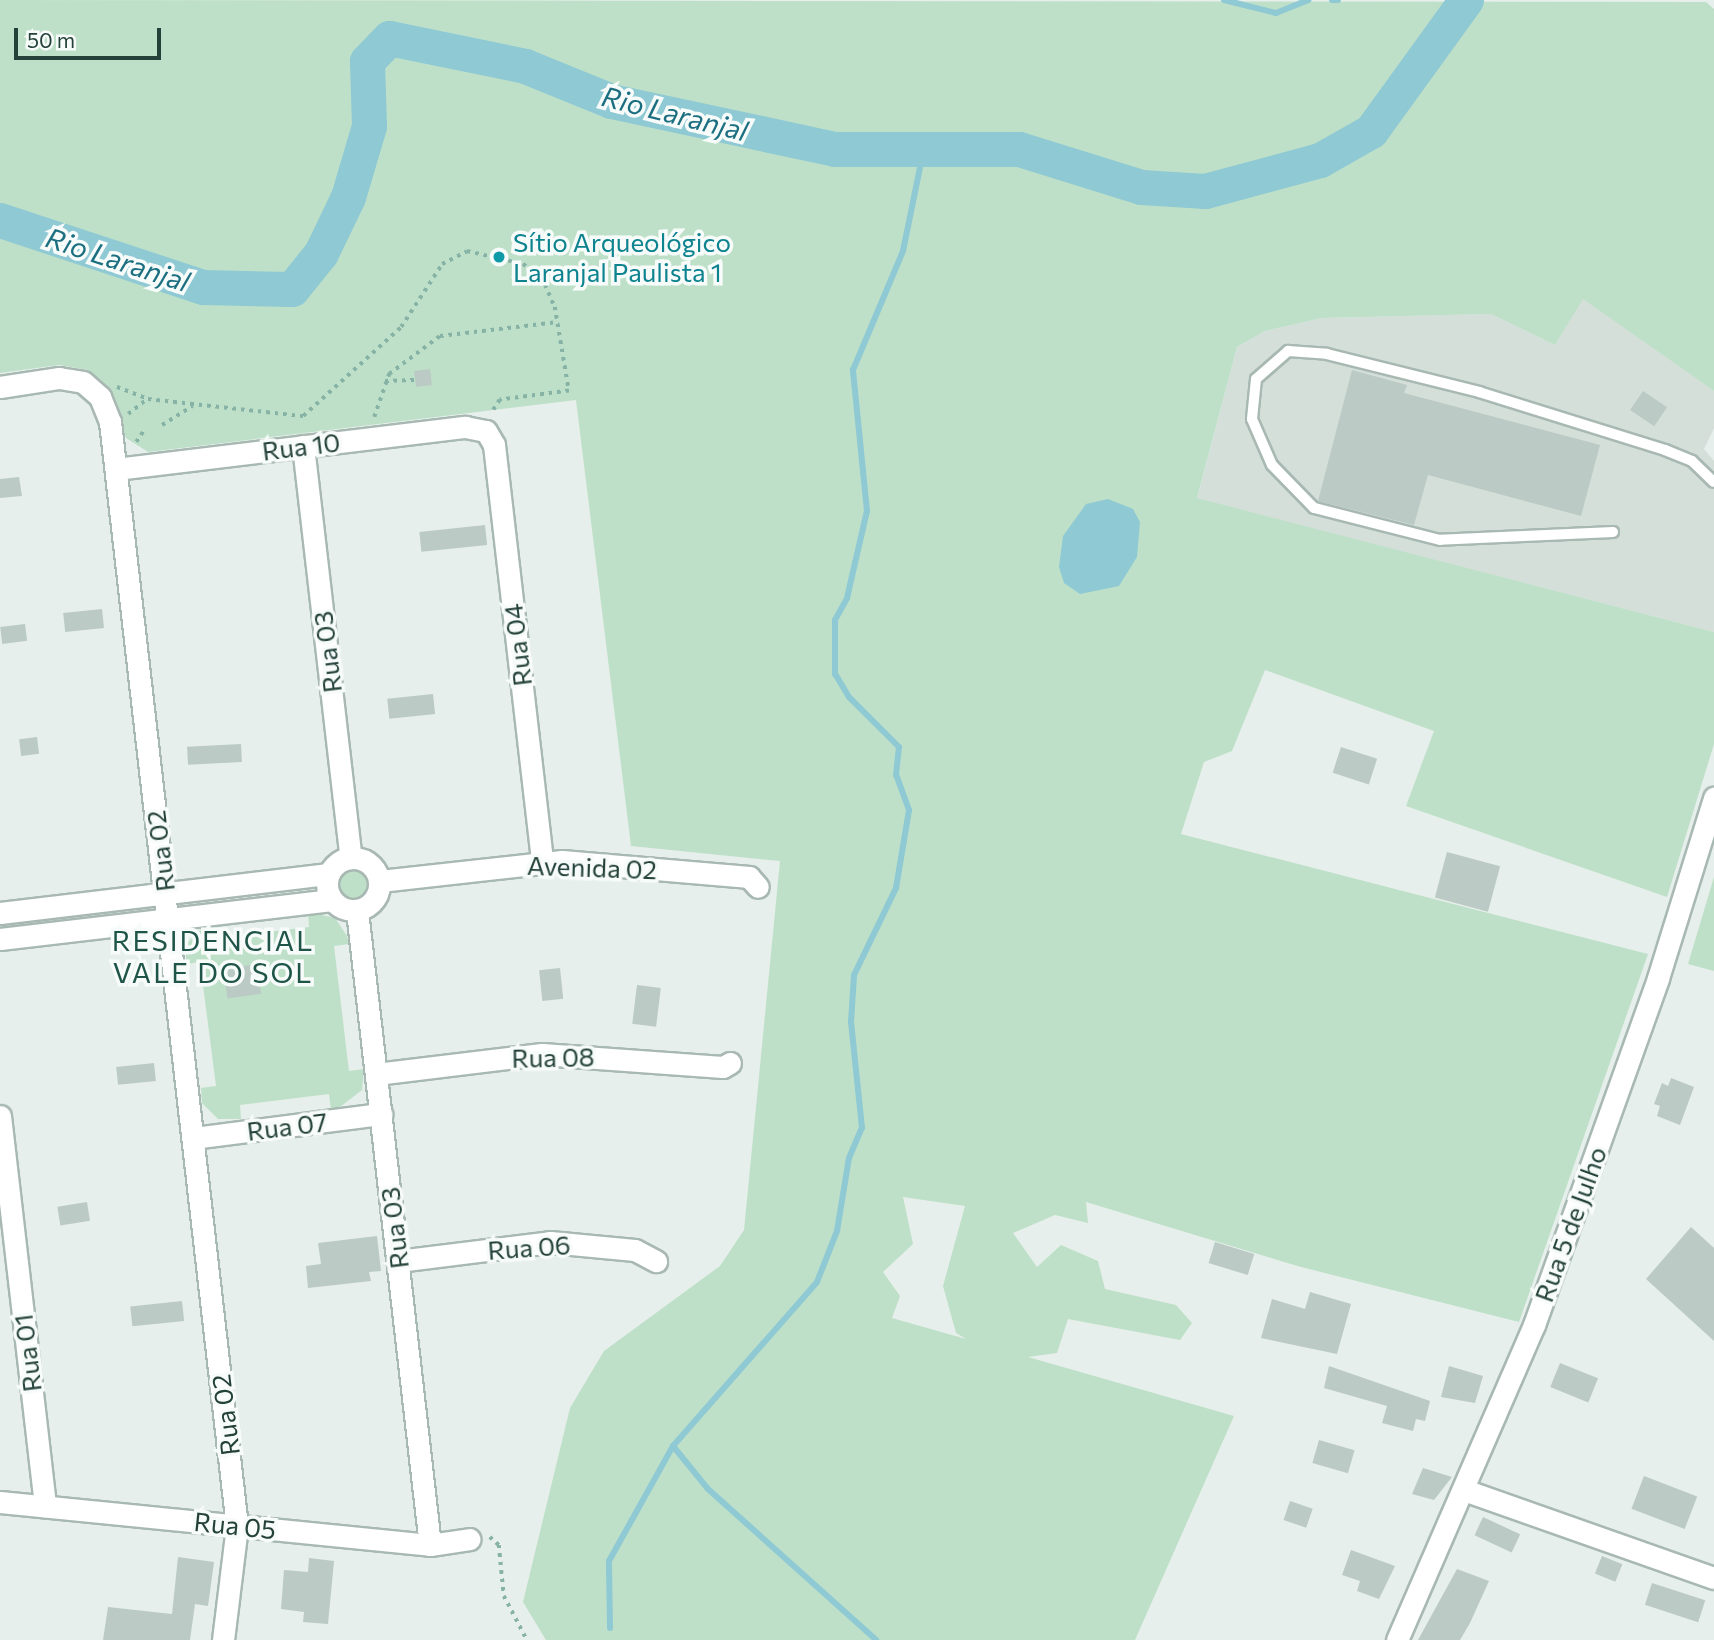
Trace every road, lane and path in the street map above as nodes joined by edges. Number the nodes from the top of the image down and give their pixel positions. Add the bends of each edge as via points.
1 (558, 322) junction
2 (414, 380) dead end
3 (385, 381) junction
4 (109, 383) dead end
5 (0, 387) edge
6 (148, 399) junction
7 (194, 405) junction
8 (125, 419) dead end
9 (374, 420) dead end
10 (162, 425) dead end
11 (144, 430) dead end
12 (486, 431) junction
13 (136, 442) dead end
14 (303, 446) junction
15 (116, 469) junction
16 (1714, 482) edge
17 (1613, 532) dead end
18 (1714, 798) edge
19 (351, 858) junction
20 (542, 862) junction
21 (329, 874) junction
22 (380, 881) junction
23 (758, 887) dead end
24 (165, 893) junction
25 (332, 900) junction
26 (357, 911) junction
27 (0, 913) edge
28 (167, 920) junction
29 (0, 939) edge
30 (730, 1063) dead end
31 (376, 1073) junction
32 (381, 1114) junction
33 (0, 1116) edge
34 (193, 1138) junction
35 (398, 1261) junction
36 (656, 1261) dead end
37 (1464, 1490) junction
38 (0, 1502) edge
39 (45, 1506) junction
40 (237, 1526) junction
41 (470, 1539) joint
42 (430, 1545) junction
43 (1714, 1578) edge
44 (224, 1631) edge
45 (527, 1640) edge
46 (1398, 1640) edge

1 - 3 path via 446,334
1 - 7 path via 549,289 533,269 481,252 457,253 442,264 401,327 314,410 279,416
1 - 12 path via 569,391 500,400
2 - 3 path
3 - 9 path
4 - 6 path
5 - 15 street, Rua 02 via 59,379 93,388 108,415
6 - 7 path
6 - 8 path
7 - 10 path
11 - 13 path
12 - 14 street, Rua 10 via 465,427
12 - 20 street, Rua 04 via 494,445
14 - 15 street, Rua 10
14 - 19 street, Rua 03
15 - 24 street, Rua 02
16 - 17 lane via 1692,461 1665,450 1479,392 1302,348 1270,362 1256,379 1251,404 1257,430 1287,487 1314,508 1440,540
18 - 37 street, Rua 5 de Julho via 1658,978 1534,1325
19 - 21 street
19 - 22 street via 369,864
20 - 22 street, Avenida 02
20 - 23 street, Avenida 02 via 749,877
21 - 24 street
21 - 25 street
22 - 26 street via 374,901
24 - 27 street
24 - 28 street, Rua 02
25 - 26 street
25 - 28 street
26 - 31 street, Rua 03
28 - 29 street
28 - 34 street, Rua 02
30 - 31 street, Rua 08 via 723,1068 542,1054
31 - 32 street, Rua 03
32 - 34 street, Rua 07
32 - 35 street, Rua 03
33 - 39 street, Rua 01
34 - 40 street, Rua 02
35 - 36 street, Rua 06 via 559,1242 635,1250
35 - 42 street, Rua 03
37 - 43 street
37 - 46 street, Rua 5 de Julho
38 - 39 street, Rua 05
39 - 40 street, Rua 05
40 - 42 street, Rua 05
40 - 44 street, Rua 02
41 - 42 street, Rua 05
41 - 45 path via 489,1536 499,1545 501,1585

